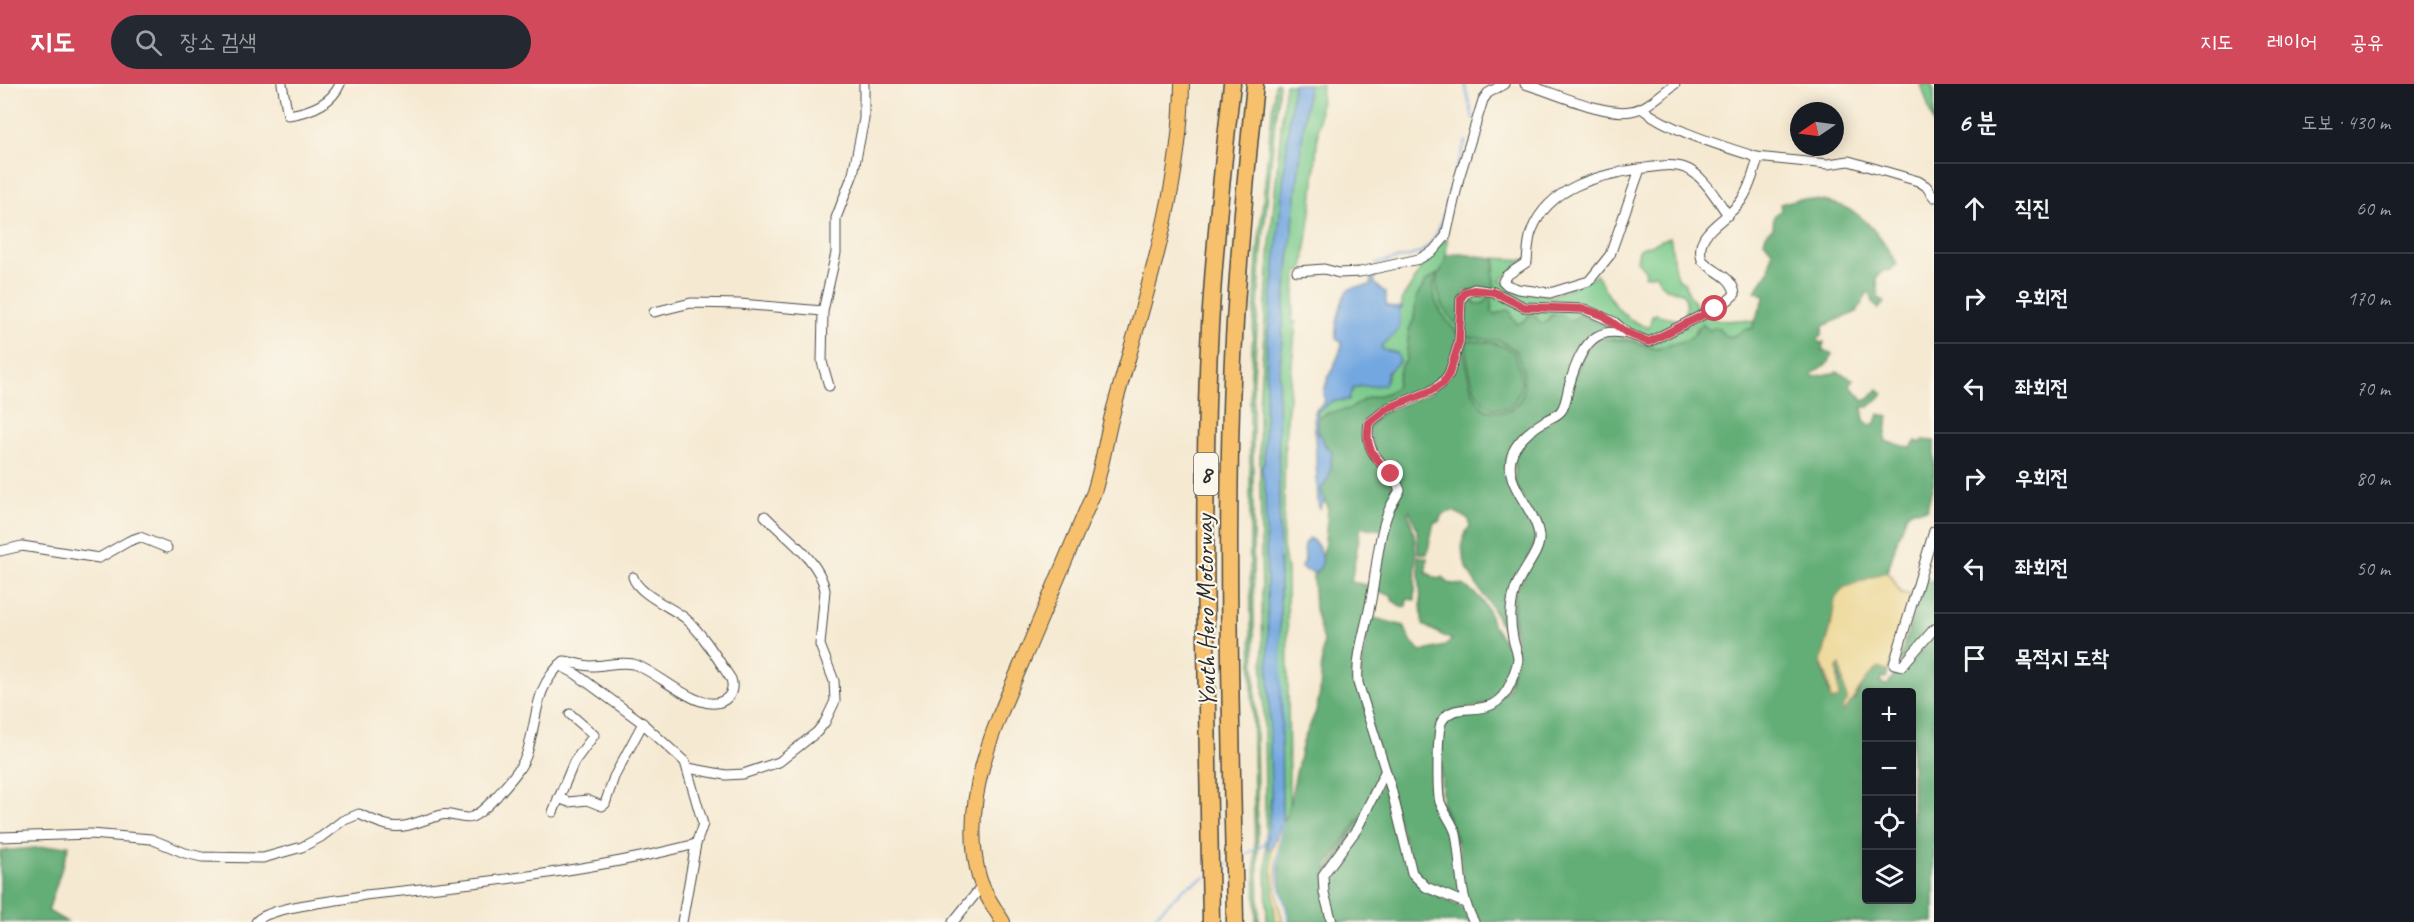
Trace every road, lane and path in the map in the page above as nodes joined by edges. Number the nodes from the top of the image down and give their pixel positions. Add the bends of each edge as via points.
1 (282, 84) edge
2 (340, 84) edge
3 (864, 84) edge
4 (1182, 84) edge
5 (1232, 84) edge
6 (1255, 84) edge
7 (1504, 84) edge
8 (1526, 84) edge
9 (1675, 84) edge
10 (1641, 108) junction
11 (1756, 157) junction
12 (1640, 169) junction
13 (1934, 197) edge
14 (1728, 215) junction
15 (1297, 271) dead end
16 (823, 310) junction
17 (654, 312) dead end
18 (1627, 333) junction
19 (829, 386) dead end
20 (765, 516) dead end
21 (1934, 531) edge
22 (167, 548) dead end
23 (0, 551) edge
24 (633, 577) dead end
25 (1934, 628) edge
26 (559, 665) junction
27 (570, 714) dead end
28 (643, 723) junction
29 (688, 768) junction
30 (1385, 772) junction
31 (558, 798) junction
32 (554, 812) dead end
33 (0, 837) edge
34 (696, 844) junction
35 (982, 886) junction
36 (1465, 903) junction
37 (256, 922) edge
38 (682, 922) edge
39 (953, 922) edge
40 (1003, 922) edge
41 (1211, 922) edge
42 (1235, 922) edge
43 (1332, 922) edge
44 (1474, 922) edge

1 - 2 street via 288,115 307,112 335,95
3 - 16 street via 864,119 853,174 836,218 836,253
4 - 35 main road via 1178,148 1163,225 1113,409 1103,465 980,772 973,835
5 - 41 highway, Youth Hero Motorway / 8 via 1214,271 1207,411
6 - 42 highway, Youth Hero Motorway / 8 via 1231,401
7 - 15 street via 1483,100 1446,236 1433,251 1419,259 1360,272
8 - 10 street via 1609,110
9 - 10 street
10 - 11 street via 1652,117
11 - 13 street via 1828,164 1849,161 1918,181
11 - 14 street via 1742,199
12 - 12 street via 1584,182 1557,197 1545,208 1531,232 1527,262 1503,281 1518,289 1550,293 1589,281 1610,255
12 - 14 street via 1685,168 1696,175
14 - 18 street via 1706,234 1700,248 1702,260 1733,285 1735,294 1731,299 1649,342
16 - 17 street via 691,303
16 - 19 street via 822,362
18 - 30 street via 1614,322 1584,309 1524,307 1494,292 1466,292 1461,298 1459,343 1452,369 1442,384 1388,408 1369,423 1369,447 1396,479 1400,490 1382,535 1357,670
18 - 36 street via 1609,331 1585,347 1561,411 1534,428 1513,453 1514,482 1539,538 1513,596 1511,619 1518,659 1508,690 1495,703 1481,710 1452,712 1442,720 1438,734 1439,796 1455,832
20 - 29 street via 810,561 824,582 820,645 834,681 835,701 817,732 779,762 735,776
21 - 25 street via 1894,664 1902,666
22 - 23 street via 140,537 99,558 22,546
24 - 26 street via 639,588 695,629 731,679 728,697 712,703 698,700 648,670 630,664 588,666 564,661
26 - 28 street
26 - 33 street via 544,682 521,765 492,801 471,817 448,814 401,828 359,814 302,846 262,858 202,857 151,839 91,834
27 - 31 street via 594,735 574,762
28 - 29 street
28 - 31 street via 614,777 605,804
29 - 34 street via 703,824
30 - 36 street via 1412,873 1426,887
30 - 43 street via 1357,829 1323,875
31 - 32 street
34 - 37 street via 553,873 312,904 266,914
34 - 38 street
35 - 39 street
35 - 40 main road
36 - 44 street

